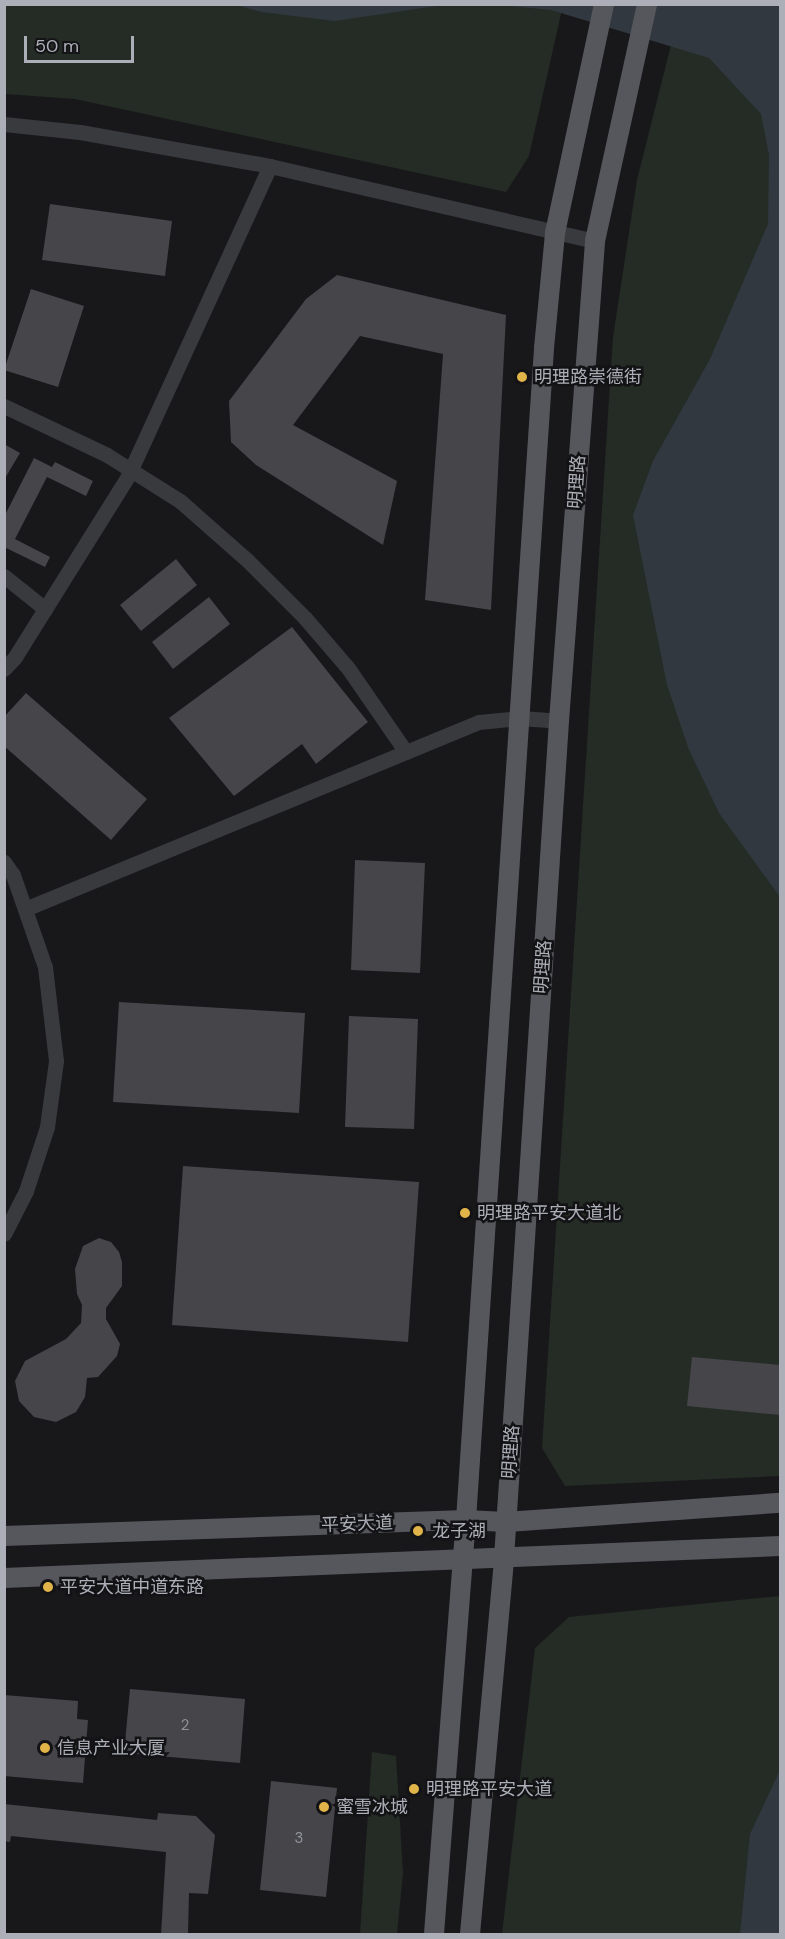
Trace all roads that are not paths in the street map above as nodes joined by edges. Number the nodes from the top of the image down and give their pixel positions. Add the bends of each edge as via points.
1 (604, 4) edge
2 (647, 4) edge
3 (4, 124) edge
4 (270, 166) junction
5 (555, 233) junction
6 (595, 241) junction
7 (4, 406) edge
8 (131, 470) junction
9 (4, 576) edge
10 (45, 609) junction
11 (4, 669) edge
12 (520, 718) junction
13 (559, 721) junction
14 (406, 752) junction
15 (4, 862) edge
16 (25, 909) junction
17 (4, 1234) edge
18 (780, 1503) edge
19 (466, 1520) junction
20 (506, 1521) junction
21 (4, 1536) edge
22 (780, 1546) edge
23 (504, 1558) junction
24 (461, 1560) junction
25 (4, 1578) edge
26 (434, 1935) edge
27 (470, 1935) edge

1 - 5 main road
2 - 6 main road, 明理路
3 - 4 street via 80,132
4 - 5 street
4 - 8 street
5 - 6 street
5 - 12 main road
6 - 13 main road, 明理路
7 - 8 street
8 - 10 street
8 - 14 street via 180,501 305,618 348,668
9 - 10 street
10 - 11 street
12 - 13 street
12 - 14 street via 478,722
12 - 19 main road
13 - 20 main road, 明理路
14 - 16 street
15 - 16 street
16 - 17 street via 45,968 56,1061 47,1127 26,1191
18 - 20 main road, 平安大道
19 - 20 main road, 平安大道
19 - 21 main road, 平安大道
19 - 24 main road
20 - 23 main road, 明理路
22 - 23 main road
23 - 24 main road
23 - 27 main road, 明理路
24 - 25 main road
24 - 26 main road

